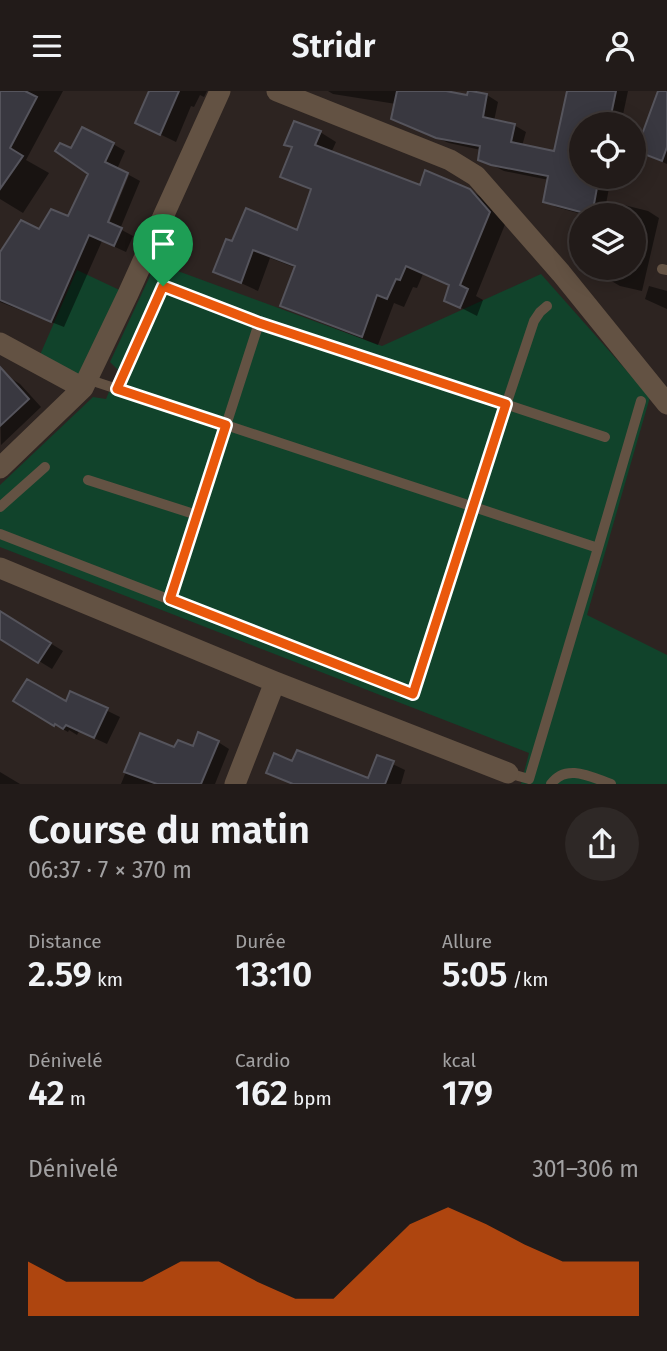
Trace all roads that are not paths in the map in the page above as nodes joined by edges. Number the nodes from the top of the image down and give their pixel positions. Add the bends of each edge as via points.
1 (220, 91) edge
2 (277, 91) edge
3 (547, 306) dead end
4 (259, 323) junction
5 (0, 343) edge
6 (85, 384) junction
7 (117, 389) junction
8 (641, 401) dead end
9 (506, 404) junction
10 (667, 404) edge
11 (226, 425) junction
12 (605, 437) dead end
13 (46, 467) dead end
14 (0, 468) edge
15 (88, 480) dead end
16 (0, 507) edge
17 (472, 507) junction
18 (197, 515) junction
19 (0, 534) edge
20 (597, 548) junction
21 (0, 568) edge
22 (170, 599) junction
23 (275, 682) junction
24 (508, 773) joint
25 (529, 779) junction
26 (235, 784) edge
27 (541, 784) edge
28 (551, 784) edge
29 (611, 784) edge

1 - 6 street
2 - 10 street via 450,160 476,176
3 - 9 lane via 534,321
4 - 7 lane via 163,286
4 - 9 lane
4 - 11 lane
5 - 6 street
6 - 7 lane
6 - 14 street
7 - 11 lane
8 - 20 lane
9 - 12 lane
9 - 17 lane
11 - 17 lane
11 - 18 lane
13 - 16 lane
15 - 18 lane
17 - 20 lane
17 - 22 lane via 413,694
18 - 22 lane
19 - 22 lane
20 - 25 lane
21 - 23 street
23 - 24 street
23 - 26 street
24 - 25 lane
25 - 27 lane
28 - 29 lane via 569,772

